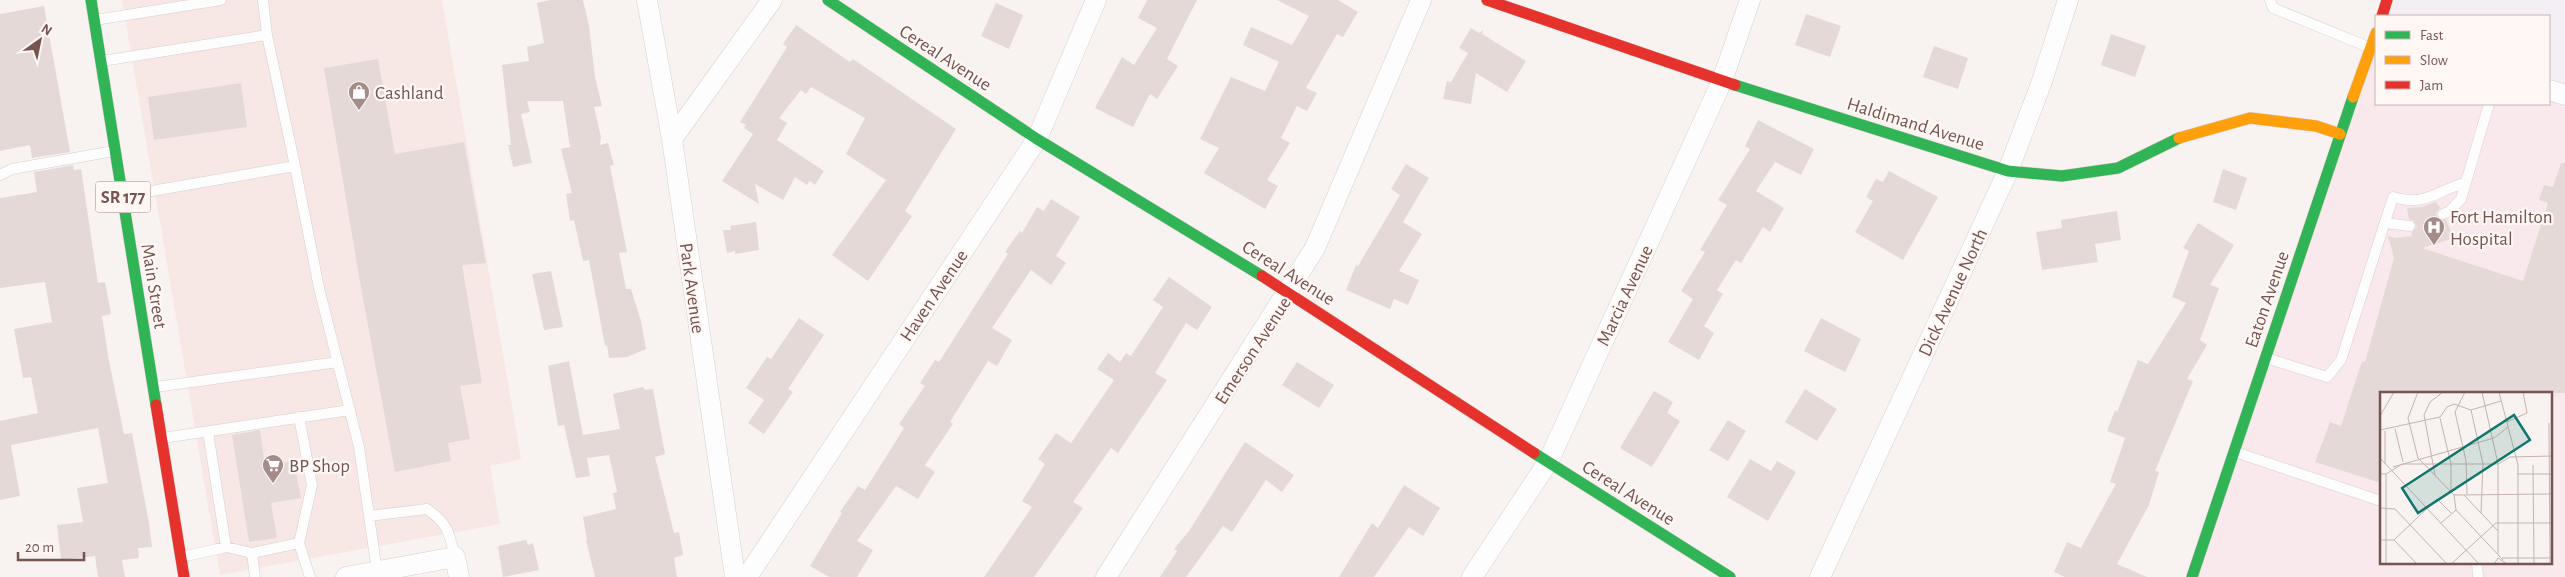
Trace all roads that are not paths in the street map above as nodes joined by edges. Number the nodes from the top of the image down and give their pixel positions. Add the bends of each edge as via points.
1 (90, 0) edge
2 (221, 0) edge
3 (263, 0) edge
4 (647, 0) edge
5 (772, 0) edge
6 (828, 0) edge
7 (1096, 0) edge
8 (1421, 0) edge
9 (1487, 0) edge
10 (1750, 0) edge
11 (2068, 0) edge
12 (2270, 0) edge
13 (2387, 0) edge
14 (2382, 15) edge
15 (94, 20) junction
16 (267, 35) junction
17 (2375, 37) edge
18 (101, 62) junction
19 (1722, 81) junction
20 (2550, 90) edge
21 (2565, 95) edge
22 (2489, 105) edge
23 (2340, 134) junction
24 (1037, 138) junction
25 (672, 139) junction
26 (115, 151) junction
27 (295, 166) junction
28 (2008, 170) junction
29 (0, 175) edge
30 (2465, 183) junction
31 (122, 196) junction
32 (2443, 214) dead end
33 (2385, 223) junction
34 (2410, 226) dead end
35 (1289, 292) junction
36 (2265, 358) junction
37 (338, 362) junction
38 (153, 387) junction
39 (350, 410) junction
40 (299, 417) junction
41 (208, 432) junction
42 (162, 438) junction
43 (2234, 452) junction
44 (1548, 462) junction
45 (2380, 501) edge
46 (369, 516) junction
47 (299, 543) junction
48 (226, 547) junction
49 (252, 553) junction
50 (455, 556) junction
51 (181, 557) junction
52 (2478, 564) edge
53 (377, 571) junction
54 (184, 577) edge
55 (255, 577) edge
56 (310, 577) edge
57 (346, 577) edge
58 (459, 577) edge
59 (735, 577) edge
60 (747, 577) edge
61 (1106, 577) edge
62 (1472, 577) edge
63 (1730, 577) edge
64 (1820, 577) edge
65 (2192, 577) edge
66 (2478, 577) edge

1 - 15 street, Main Street / SR 177
2 - 15 lane
3 - 16 lane
4 - 25 street, Park Avenue
5 - 25 street
6 - 24 street, Cereal Avenue
7 - 24 street, Haven Avenue
8 - 35 street, Emerson Avenue via 1315,248
9 - 19 street, Haldimand Avenue
10 - 19 street, Marcia Avenue
11 - 28 street, Dick Avenue North
12 - 17 lane via 2273,8
13 - 14 street
15 - 18 street, Main Street / SR 177
16 - 18 lane
16 - 27 lane
17 - 23 street, Eaton Avenue
18 - 26 street, Main Street / SR 177
19 - 28 street, Haldimand Avenue
19 - 44 street, Marcia Avenue
20 - 21 street
22 - 30 lane
23 - 28 street, Haldimand Avenue via 2316,126 2250,118 2184,136 2118,168 2062,176
23 - 36 street, Eaton Avenue
24 - 35 street, Cereal Avenue
24 - 60 street, Haven Avenue
25 - 59 street, Park Avenue
26 - 29 lane via 12,169
26 - 31 street, Main Street / SR 177
27 - 31 lane
27 - 37 lane
28 - 64 street, Dick Avenue North
30 - 32 lane via 2461,199
30 - 33 lane via 2426,200 2408,202 2393,197
31 - 38 street, Main Street / SR 177
33 - 34 lane
33 - 36 lane via 2341,360 2327,377
35 - 44 street, Cereal Avenue
35 - 61 street, Emerson Avenue
36 - 43 street, Eaton Avenue
37 - 38 lane
37 - 39 lane
38 - 42 street, Main Street / SR 177
39 - 40 lane
39 - 46 lane
40 - 41 lane
40 - 47 lane via 312,484
41 - 42 lane
41 - 48 lane
42 - 51 street, Main Street / SR 177
43 - 45 lane
43 - 65 street, Eaton Avenue
44 - 62 street, Marcia Avenue
44 - 63 street, Cereal Avenue
46 - 50 lane via 427,509 448,528
46 - 53 lane
47 - 49 lane
47 - 56 lane
48 - 49 lane
48 - 51 lane
49 - 55 lane
50 - 53 street
50 - 58 street
51 - 54 street, Main Street / SR 177
52 - 66 lane
53 - 57 street

